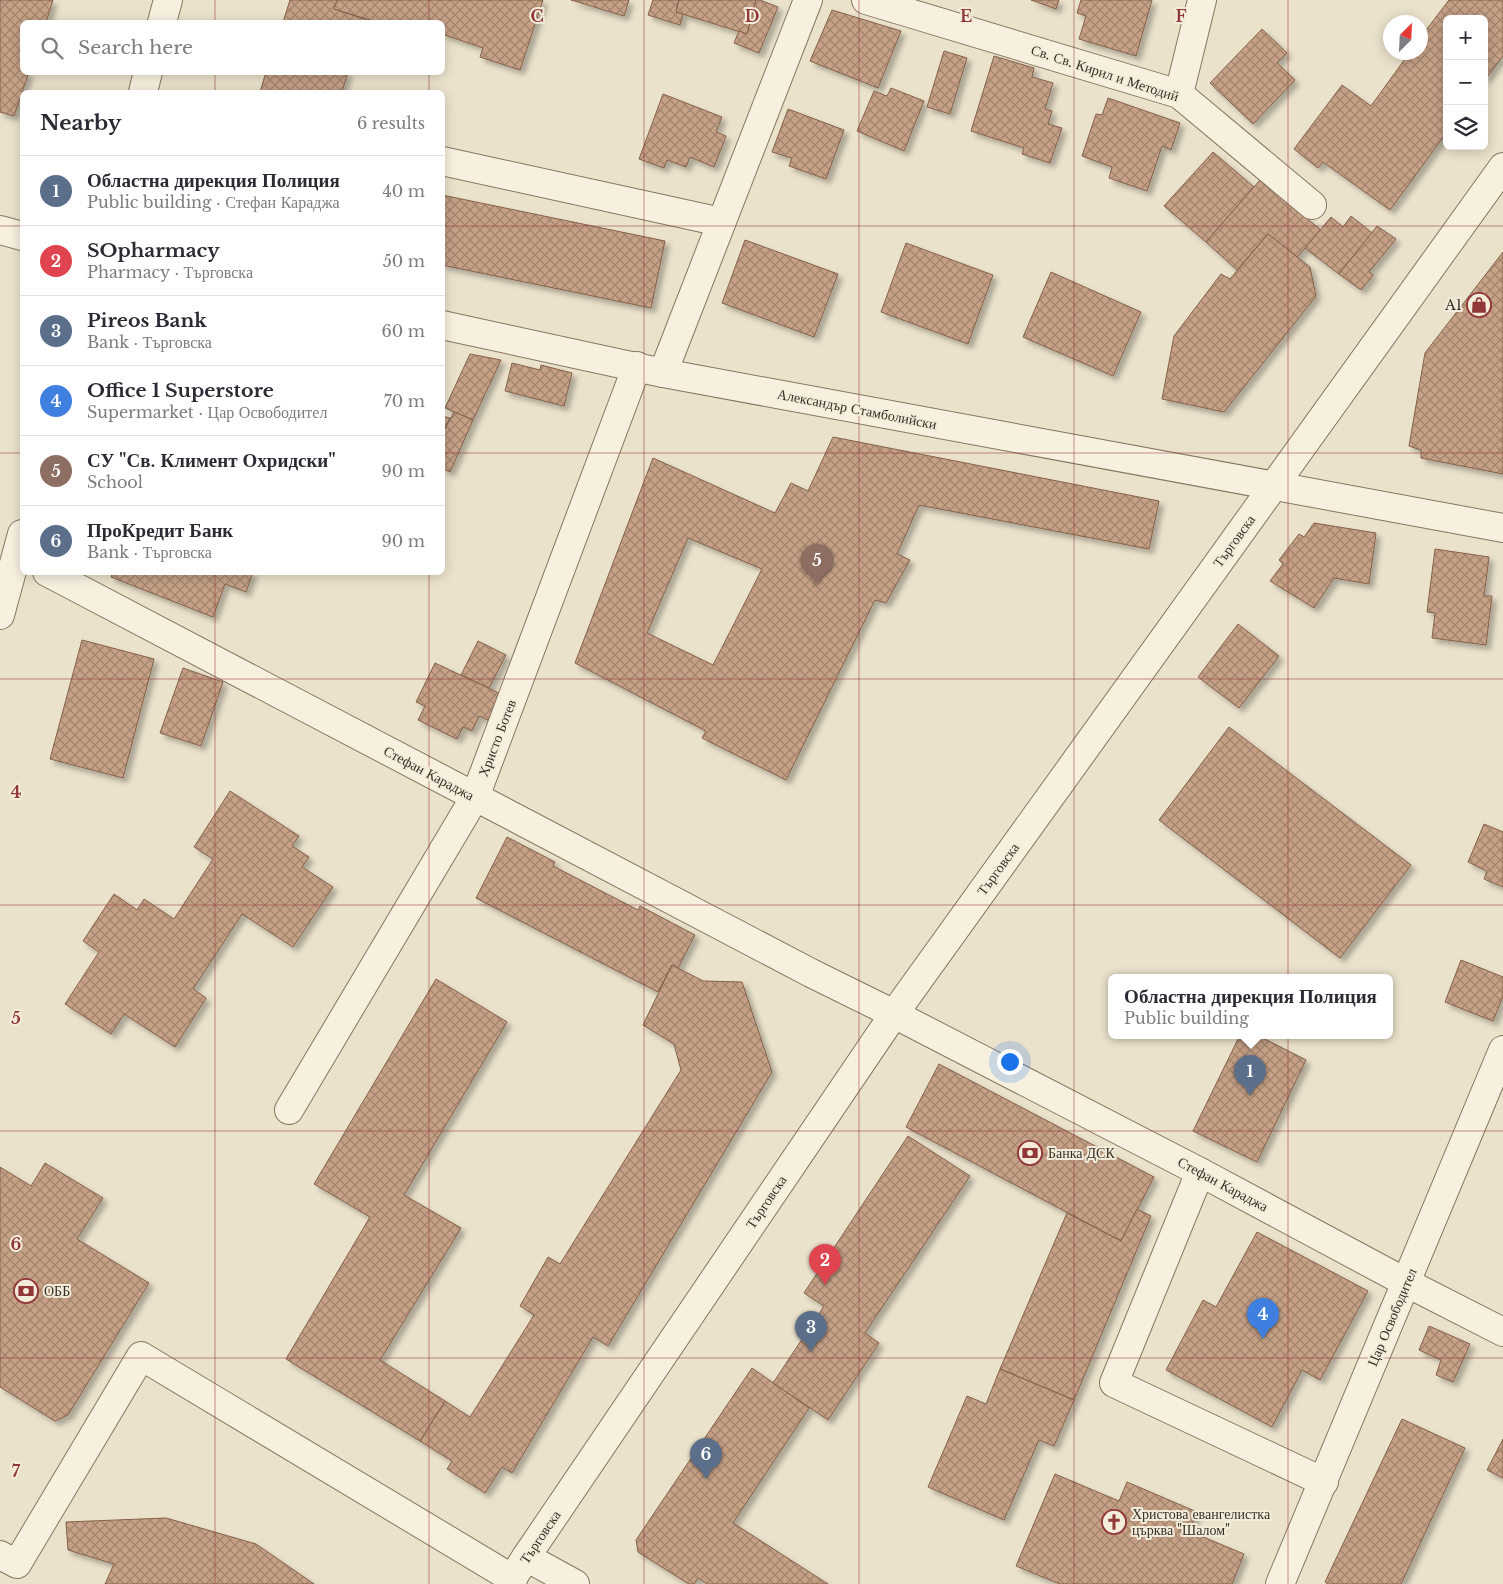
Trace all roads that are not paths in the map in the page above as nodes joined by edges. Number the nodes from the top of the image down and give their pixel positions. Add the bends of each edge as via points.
1 (168, 0) edge
2 (808, 0) edge
3 (866, 0) edge
4 (1202, 0) edge
5 (163, 20) edge
6 (147, 75) edge
7 (144, 90) edge
8 (1179, 94) junction
9 (445, 162) edge
10 (1503, 167) edge
11 (1312, 205) dead end
12 (721, 222) junction
13 (0, 230) edge
14 (20, 235) edge
15 (445, 326) edge
16 (637, 366) junction
17 (663, 373) junction
18 (1273, 486) junction
19 (1503, 528) edge
20 (15, 550) edge
21 (53, 575) edge
22 (0, 615) edge
23 (475, 797) junction
24 (894, 1014) junction
25 (1503, 1050) edge
26 (290, 1110) dead end
27 (1200, 1172) junction
28 (1407, 1283) junction
29 (1503, 1332) edge
30 (1324, 1482) junction
31 (9, 1560) edge
32 (516, 1573) edge
33 (575, 1584) edge
34 (1280, 1584) edge

1 - 5 street
2 - 12 street
3 - 8 street, Св. Св. Кирил и Методий
4 - 8 street
6 - 7 street
8 - 11 street, Св. Св. Кирил и Методий
9 - 12 street
10 - 18 street, Търговска
12 - 17 street
13 - 14 street
15 - 16 street, Александър Стамболийски
16 - 17 street, Александър Стамболийски
16 - 23 street, Христо Ботев
17 - 18 street, Александър Стамболийски
18 - 19 street, Александър Стамболийски
18 - 24 street, Търговска
20 - 22 street
21 - 23 street, Стефан Караджа
23 - 24 street, Стефан Караджа
23 - 26 street, Христо Ботев
24 - 27 street, Стефан Караджа
24 - 32 street, Търговска
25 - 28 street, Цар Освободител
27 - 28 street, Стефан Караджа
27 - 30 street via 1114,1384
28 - 29 street, Стефан Караджа
28 - 30 street, Цар Освободител
30 - 34 street, Цар Освободител
31 - 32 street via 141,1356
32 - 33 street

